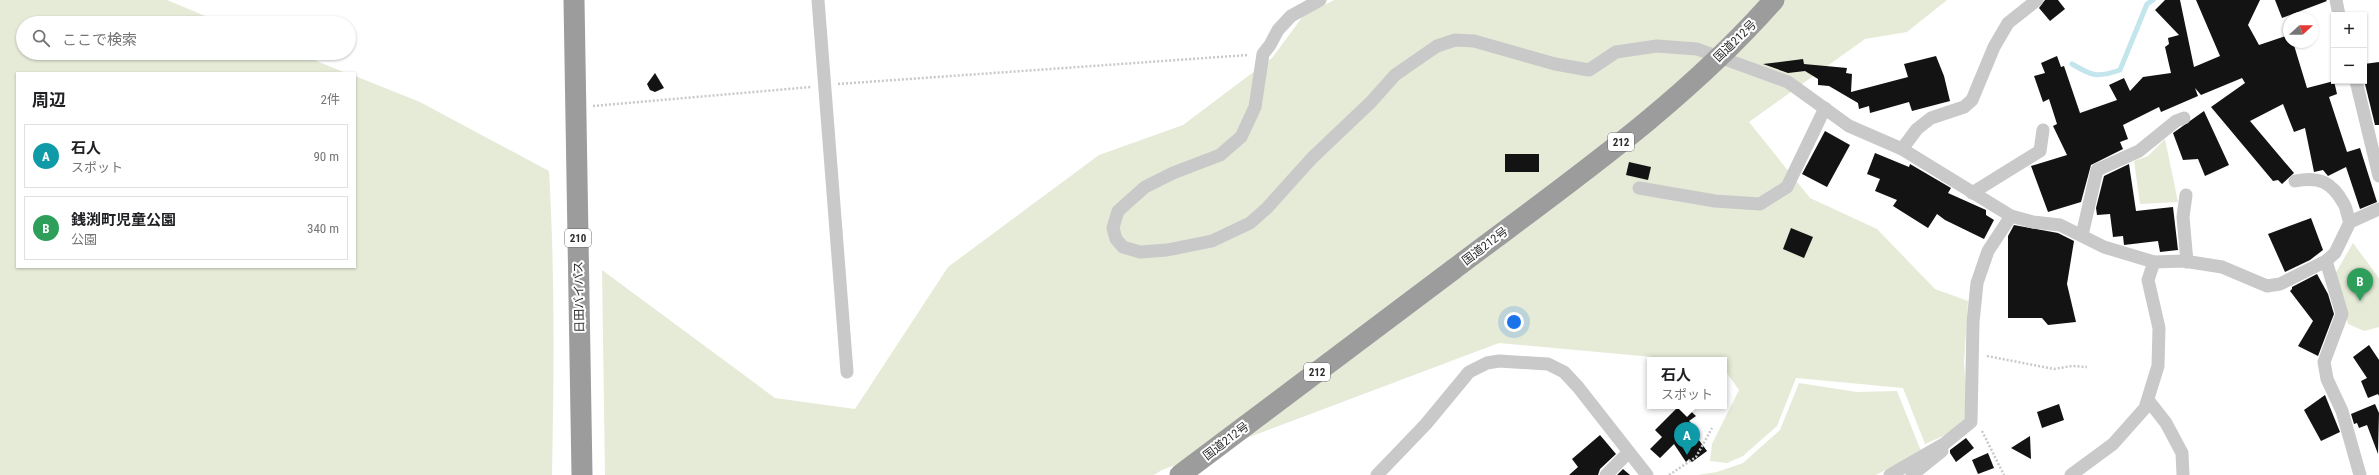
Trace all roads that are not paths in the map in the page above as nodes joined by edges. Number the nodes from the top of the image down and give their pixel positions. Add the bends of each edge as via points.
1 (574, 0) edge
2 (818, 0) edge
3 (1320, 0) edge
4 (1774, 0) edge
5 (2336, 0) edge
6 (2034, 1) edge
7 (2338, 12) edge
8 (2357, 84) edge
9 (1825, 108) junction
10 (2184, 118) dead end
11 (2043, 130) dead end
12 (1902, 150) junction
13 (2379, 176) edge
14 (2295, 181) dead end
15 (1639, 188) dead end
16 (1972, 193) junction
17 (2186, 196) dead end
18 (2379, 209) edge
19 (2011, 216) junction
20 (2350, 222) junction
21 (2082, 235) junction
22 (2154, 262) junction
23 (2187, 262) junction
24 (2326, 262) junction
25 (847, 372) dead end
26 (2148, 400) junction
27 (1944, 444) junction
28 (1628, 453) junction
29 (582, 475) edge
30 (1180, 475) edge
31 (1377, 475) edge
32 (1606, 475) edge
33 (1646, 475) edge
34 (1890, 475) edge
35 (1912, 475) edge
36 (2071, 475) edge
37 (2183, 475) edge
38 (2360, 475) edge

1 - 29 highway, 日田バイパス / 210
2 - 25 street
3 - 9 street via 1291,16 1278,30 1263,54 1255,107 1242,137 1220,155 1145,187 1118,211 1112,228 1116,239 1123,247 1140,252 1167,250 1212,241 1250,223 1312,158 1371,102 1395,74 1437,46 1455,40 1490,45 1555,64 1589,70 1616,52 1657,46 1697,49 1788,82
4 - 30 highway, 国道212号 / 212, bridge via 1748,30 1689,85 1615,147
5 - 7 street
6 - 12 street via 2008,23 1994,47 1972,100 1964,106 1931,118 1917,129
8 - 13 street
9 - 12 street via 1849,126
9 - 15 street via 1788,187 1760,204
10 - 21 street via 2176,121 2139,151 2098,170
11 - 16 street via 2040,152
12 - 16 street
14 - 20 street via 2310,178 2330,184 2344,205
16 - 19 street
17 - 23 street via 2183,218
18 - 20 street
19 - 21 street via 2060,226
19 - 27 street via 1988,251 1977,283 1971,422
20 - 24 street via 2335,253
21 - 22 street via 2104,247
22 - 23 street
22 - 26 street via 2148,280 2159,328 2158,366
23 - 24 street via 2222,267 2267,286 2280,284
24 - 38 street via 2342,314 2324,362 2327,379 2342,411
26 - 36 street via 2146,408 2113,444
26 - 37 street via 2166,423 2182,453
27 - 34 street
27 - 35 street via 1939,455
28 - 31 street via 1564,372 1548,364 1499,361 1487,363 1469,372 1426,424
28 - 32 street
28 - 33 street

